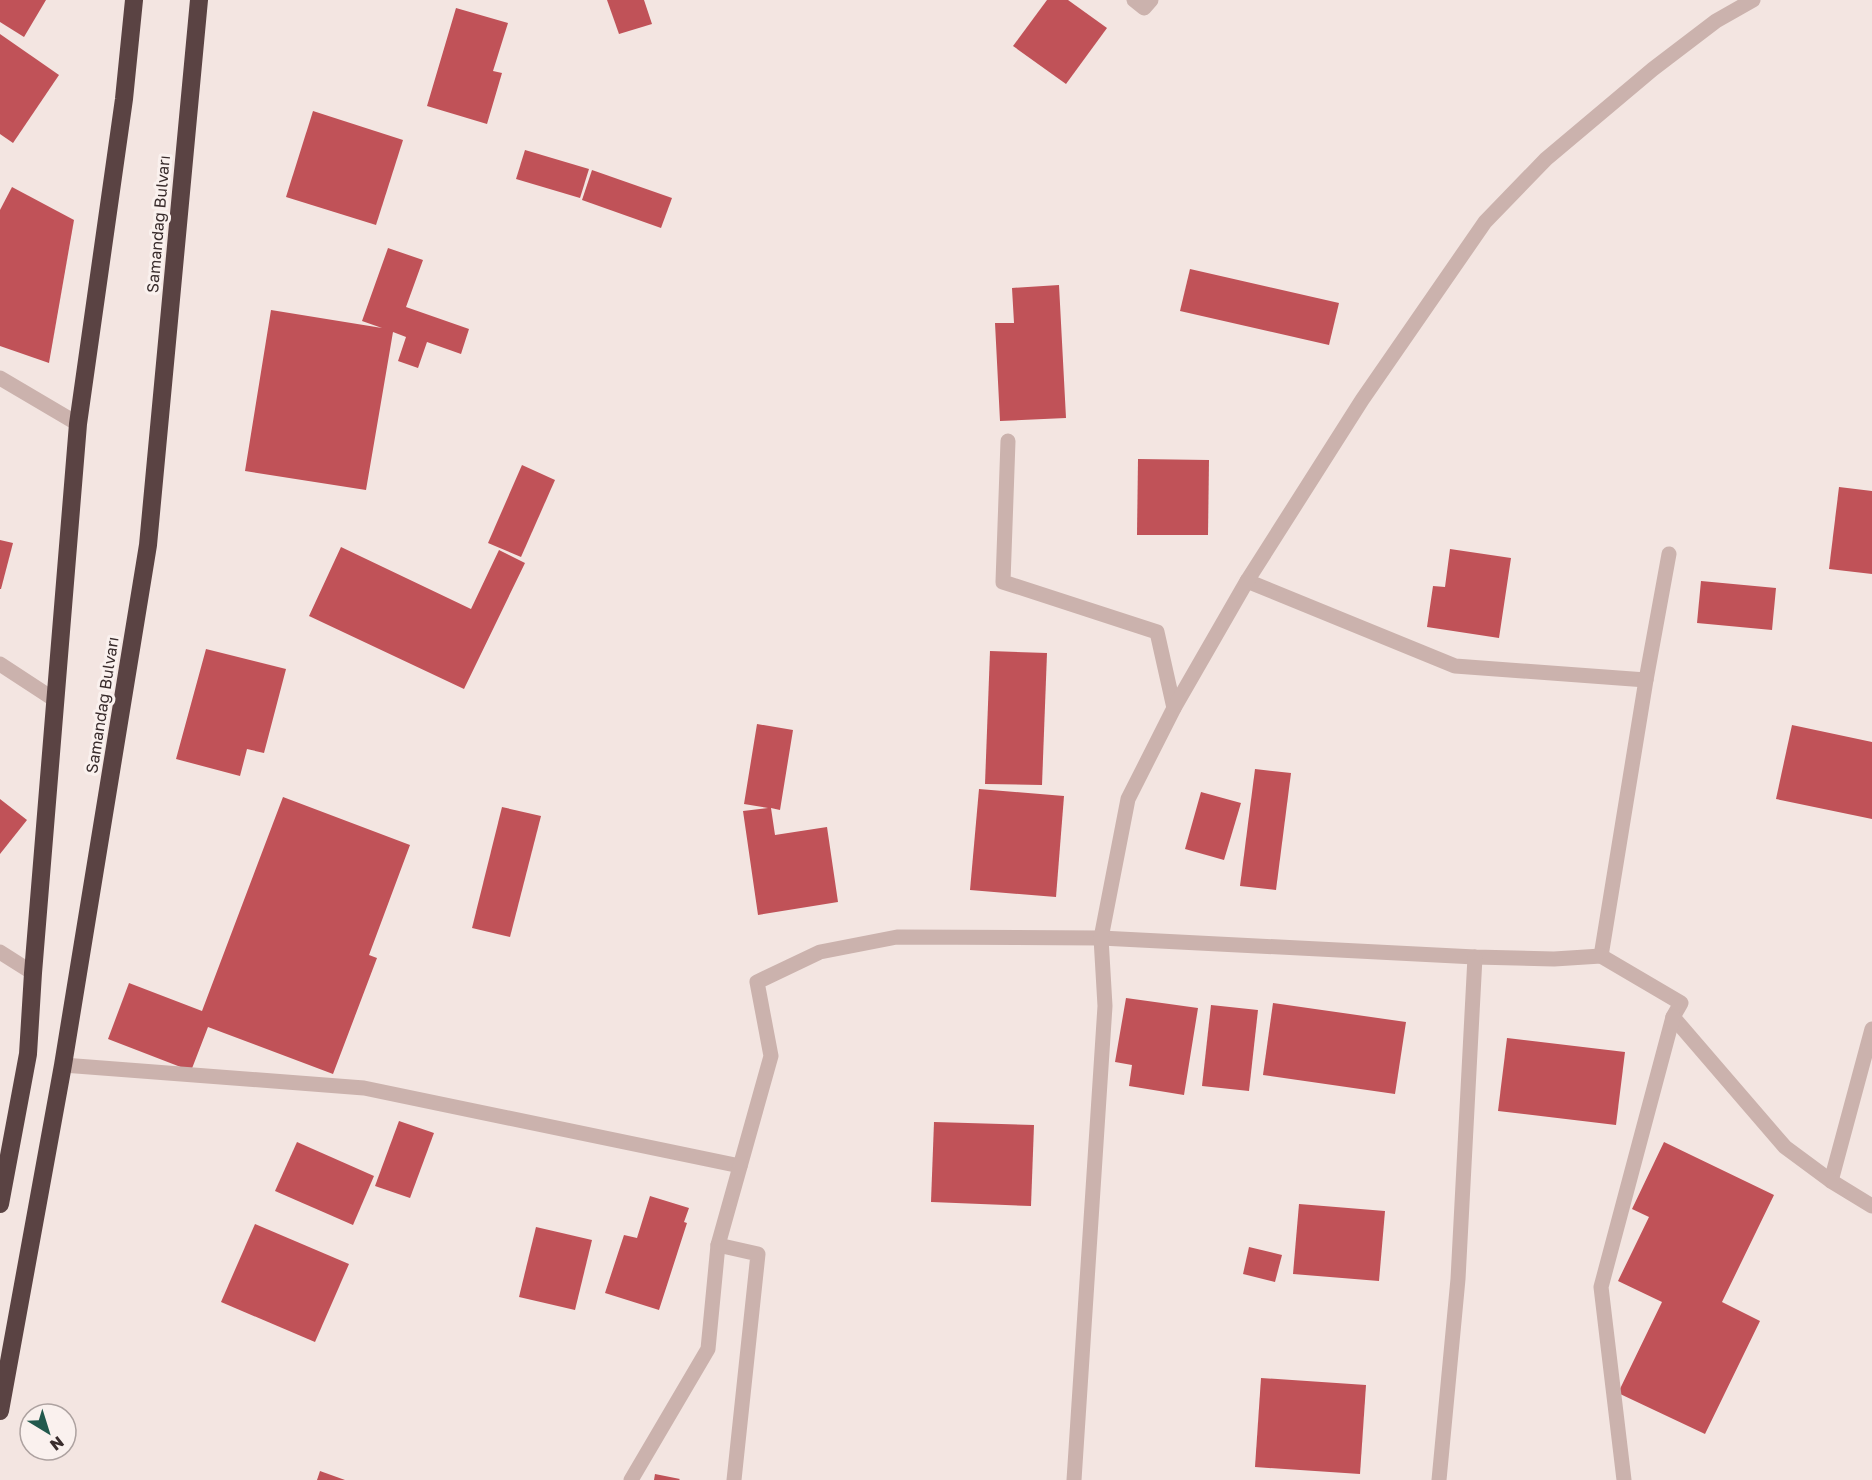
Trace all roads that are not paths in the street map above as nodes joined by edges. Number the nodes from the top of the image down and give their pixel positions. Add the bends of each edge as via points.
1 (134, 0) edge
2 (199, 0) edge
3 (1134, 0) edge
4 (1151, 0) edge
5 (1753, 0) edge
6 (0, 378) edge
7 (78, 424) junction
8 (1008, 441) dead end
9 (1669, 554) dead end
10 (1247, 581) junction
11 (0, 664) edge
12 (1646, 680) junction
13 (55, 700) junction
14 (1174, 708) junction
15 (1101, 938) junction
16 (0, 952) edge
17 (1601, 956) junction
18 (1474, 957) junction
19 (33, 973) junction
20 (1672, 1017) junction
21 (1872, 1029) edge
22 (63, 1065) junction
23 (740, 1166) junction
24 (1831, 1181) junction
25 (1, 1195) edge
26 (1872, 1206) edge
27 (718, 1245) junction
28 (0, 1410) edge
29 (631, 1480) edge
30 (734, 1480) edge
31 (1074, 1480) edge
32 (1439, 1480) edge
33 (1624, 1480) edge

1 - 7 highway via 124,99
2 - 22 highway, Samandağ Bulvarı via 148,546
3 - 4 street via 1144,8
5 - 10 street via 1716,21 1653,69 1546,159 1485,222 1362,400
6 - 7 street
7 - 13 highway
8 - 14 street via 1003,582 1157,632
9 - 12 street
10 - 12 street via 1455,666
10 - 14 street
11 - 13 street
12 - 17 street
13 - 19 highway
14 - 15 street via 1128,799
15 - 18 street
15 - 23 street via 897,937 820,952 757,982 771,1056
15 - 31 street via 1105,1006
16 - 19 street
17 - 18 street
17 - 20 street via 1681,1003
18 - 32 street via 1458,1279
19 - 25 highway via 28,1054
20 - 24 street via 1785,1147
20 - 33 street via 1601,1287
21 - 24 street
22 - 23 street via 364,1088
22 - 28 highway, Samandağ Bulvarı
23 - 27 street
24 - 26 street
27 - 29 street via 708,1349
27 - 30 street via 758,1254

